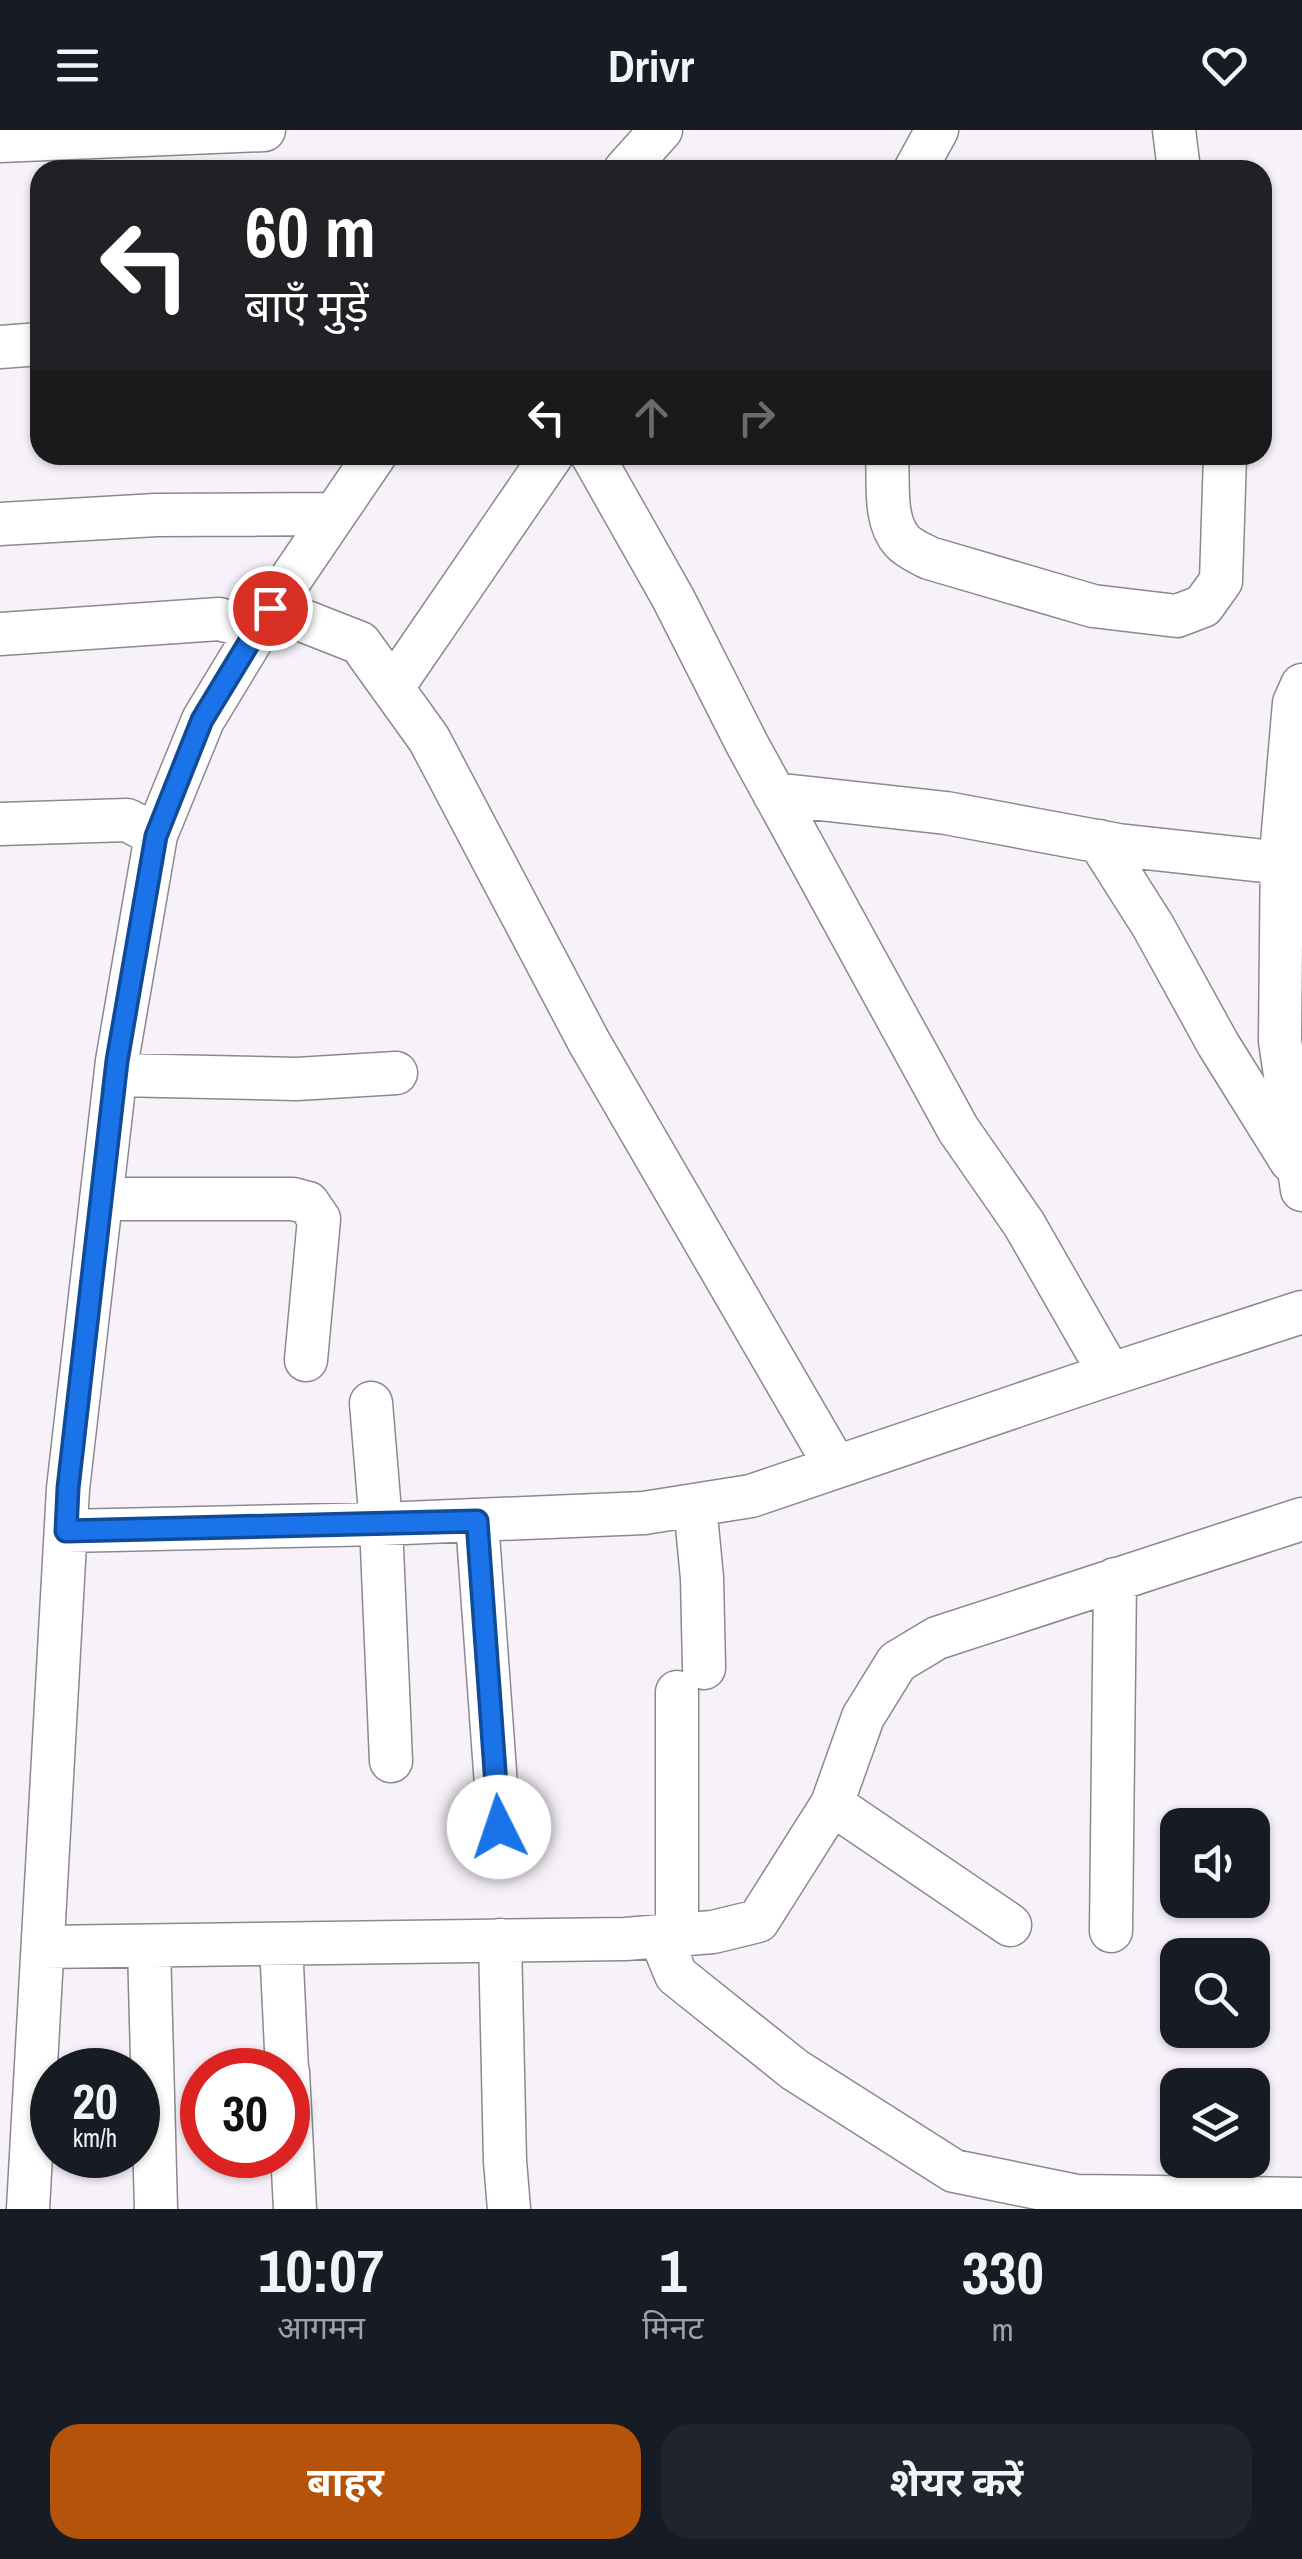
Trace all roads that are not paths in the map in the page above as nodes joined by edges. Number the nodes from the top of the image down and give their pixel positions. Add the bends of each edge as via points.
1 (264, 130) edge
2 (661, 130) edge
3 (937, 130) edge
4 (1174, 130) edge
5 (177, 132) edge
6 (0, 141) edge
7 (633, 160) edge
8 (920, 160) edge
9 (1178, 160) edge
10 (30, 345) edge
11 (0, 347) edge
12 (368, 465) edge
13 (545, 465) edge
14 (598, 465) edge
15 (888, 465) edge
16 (1225, 465) edge
17 (334, 514) junction
18 (0, 524) edge
19 (264, 618) junction
20 (0, 634) edge
21 (1302, 686) edge
22 (393, 687) junction
23 (774, 794) junction
24 (0, 824) edge
25 (156, 836) junction
26 (1100, 841) junction
27 (1282, 864) junction
28 (396, 1072) dead end
29 (116, 1075) junction
30 (1301, 1182) edge
31 (101, 1199) junction
32 (1302, 1312) edge
33 (306, 1360) dead end
34 (1110, 1374) junction
35 (371, 1403) dead end
36 (836, 1468) junction
37 (695, 1505) junction
38 (1302, 1519) edge
39 (477, 1521) junction
40 (382, 1524) junction
41 (66, 1531) junction
42 (1115, 1578) junction
43 (391, 1761) dead end
44 (832, 1804) junction
45 (499, 1827) dead end
46 (1010, 1925) dead end
47 (1111, 1932) dead end
48 (669, 1936) junction
49 (500, 1940) junction
50 (281, 1944) junction
51 (149, 1946) junction
52 (43, 1947) junction
53 (287, 2048) edge
54 (293, 2178) edge
55 (1302, 2199) edge
56 (1078, 2202) edge
57 (28, 2209) edge
58 (156, 2209) edge
59 (295, 2209) edge
60 (510, 2209) edge

1 - 5 street
2 - 7 street
3 - 8 street
4 - 9 street
5 - 6 street
10 - 11 street
12 - 17 street
13 - 22 street
14 - 23 street
15 - 16 street via 891,521 900,540 929,558 1093,606 1177,616 1203,606 1221,581
17 - 18 street
17 - 19 street
19 - 20 street
19 - 22 street via 360,643
19 - 25 street via 202,720
21 - 27 street via 1294,703
22 - 36 street via 429,739 589,1042
23 - 26 street via 946,813
23 - 34 street via 958,1129 1024,1224
24 - 25 street via 127,820
25 - 29 street
26 - 27 street
26 - 30 street
27 - 30 street via 1280,1041
28 - 29 street via 297,1080
29 - 31 street
31 - 33 street via 308,1203 319,1220
31 - 41 street
32 - 34 street
34 - 36 street
35 - 40 street
36 - 37 street via 750,1496
37 - 39 street
37 - 48 street via 702,1578
38 - 42 street
39 - 40 street
39 - 45 street
40 - 41 street
40 - 43 street
41 - 52 street
42 - 44 street via 937,1638 897,1662 863,1717
42 - 47 street
44 - 46 street
44 - 48 street via 758,1921
48 - 49 street
48 - 56 street via 676,1975 795,2070 954,2171
49 - 50 street
49 - 60 street
50 - 51 street
50 - 53 street
51 - 52 street
51 - 58 street
52 - 57 street
54 - 59 street
55 - 56 street

